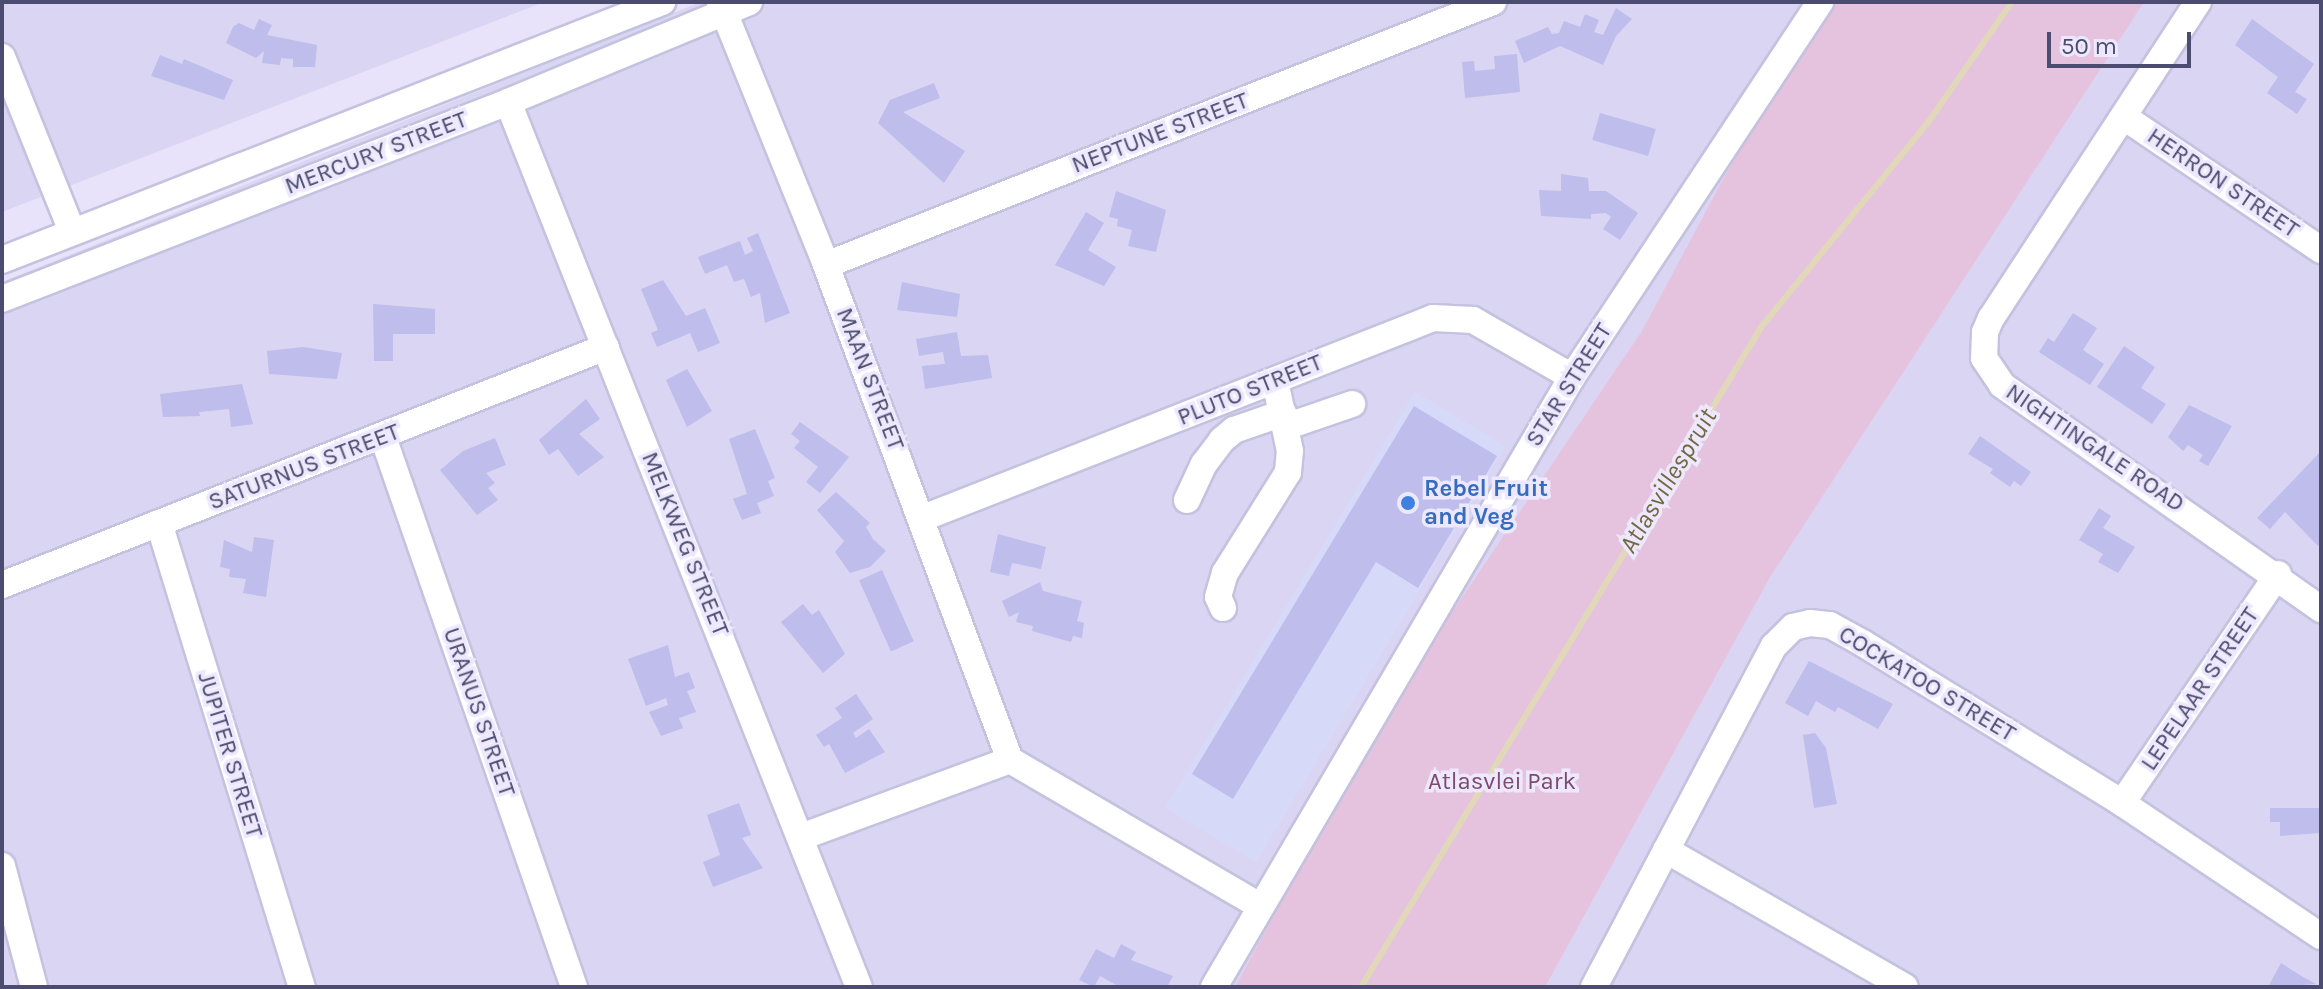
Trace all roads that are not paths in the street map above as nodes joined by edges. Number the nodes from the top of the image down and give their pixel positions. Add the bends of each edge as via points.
1 (620, 2) edge
2 (662, 2) edge
3 (749, 2) edge
4 (1493, 2) edge
5 (2198, 2) edge
6 (1817, 3) edge
7 (722, 7) edge
8 (2, 57) edge
9 (508, 102) junction
10 (2124, 117) junction
11 (68, 221) junction
12 (2, 247) edge
13 (2321, 250) edge
14 (2, 260) edge
15 (826, 265) junction
16 (2, 299) edge
17 (606, 347) junction
18 (1572, 377) junction
19 (1275, 381) junction
20 (1352, 404) dead end
21 (1284, 420) junction
22 (383, 437) junction
23 (1187, 500) dead end
24 (923, 518) junction
25 (159, 523) junction
26 (2278, 574) junction
27 (2, 585) edge
28 (1223, 608) dead end
29 (2321, 609) edge
30 (1010, 760) junction
31 (2122, 803) junction
32 (801, 837) junction
33 (1666, 850) junction
34 (2, 866) edge
35 (1260, 906) junction
36 (2321, 936) edge
37 (34, 987) edge
38 (302, 987) edge
39 (574, 987) edge
40 (859, 987) edge
41 (1214, 987) edge
42 (1594, 987) edge
43 (1905, 987) edge

1 - 11 street, MERCURY STREET
2 - 14 street, MERCURY STREET
3 - 7 street, MERCURY STREET
4 - 15 street, NEPTUNE STREET
5 - 10 street, NIGHTINGALE ROAD
6 - 18 street, STAR STREET
7 - 9 street, MERCURY STREET
7 - 15 street, MAAN STREET
8 - 11 street
9 - 16 street, MERCURY STREET
9 - 17 street, MELKWEG STREET
10 - 13 street, HERRON STREET
10 - 26 street, NIGHTINGALE ROAD via 1987,325 1986,366 2002,385
11 - 12 street, MERCURY STREET
15 - 24 street, MAAN STREET
17 - 22 street, SATURNUS STREET
17 - 32 street, MELKWEG STREET
18 - 19 street, PLUTO STREET via 1460,317 1433,318
18 - 35 street, STAR STREET
19 - 21 street
19 - 24 street, PLUTO STREET
20 - 21 street
21 - 23 street via 1234,430 1204,464
21 - 28 street via 1288,472 1225,573 1218,597
22 - 25 street, SATURNUS STREET
22 - 39 street, URANUS STREET
24 - 30 street, MAAN STREET
25 - 27 street, SATURNUS STREET
25 - 38 street, JUPITER STREET
26 - 29 street, NIGHTINGALE ROAD
26 - 31 street, LEPELAAR STREET
30 - 32 street
30 - 35 street
31 - 33 street, COCKATOO STREET via 1864,644 1830,625 1810,623 1793,627 1774,646
31 - 36 street, COCKATOO STREET
32 - 40 street, MELKWEG STREET
33 - 42 street, COCKATOO STREET
33 - 43 street
34 - 37 street
35 - 41 street, STAR STREET

